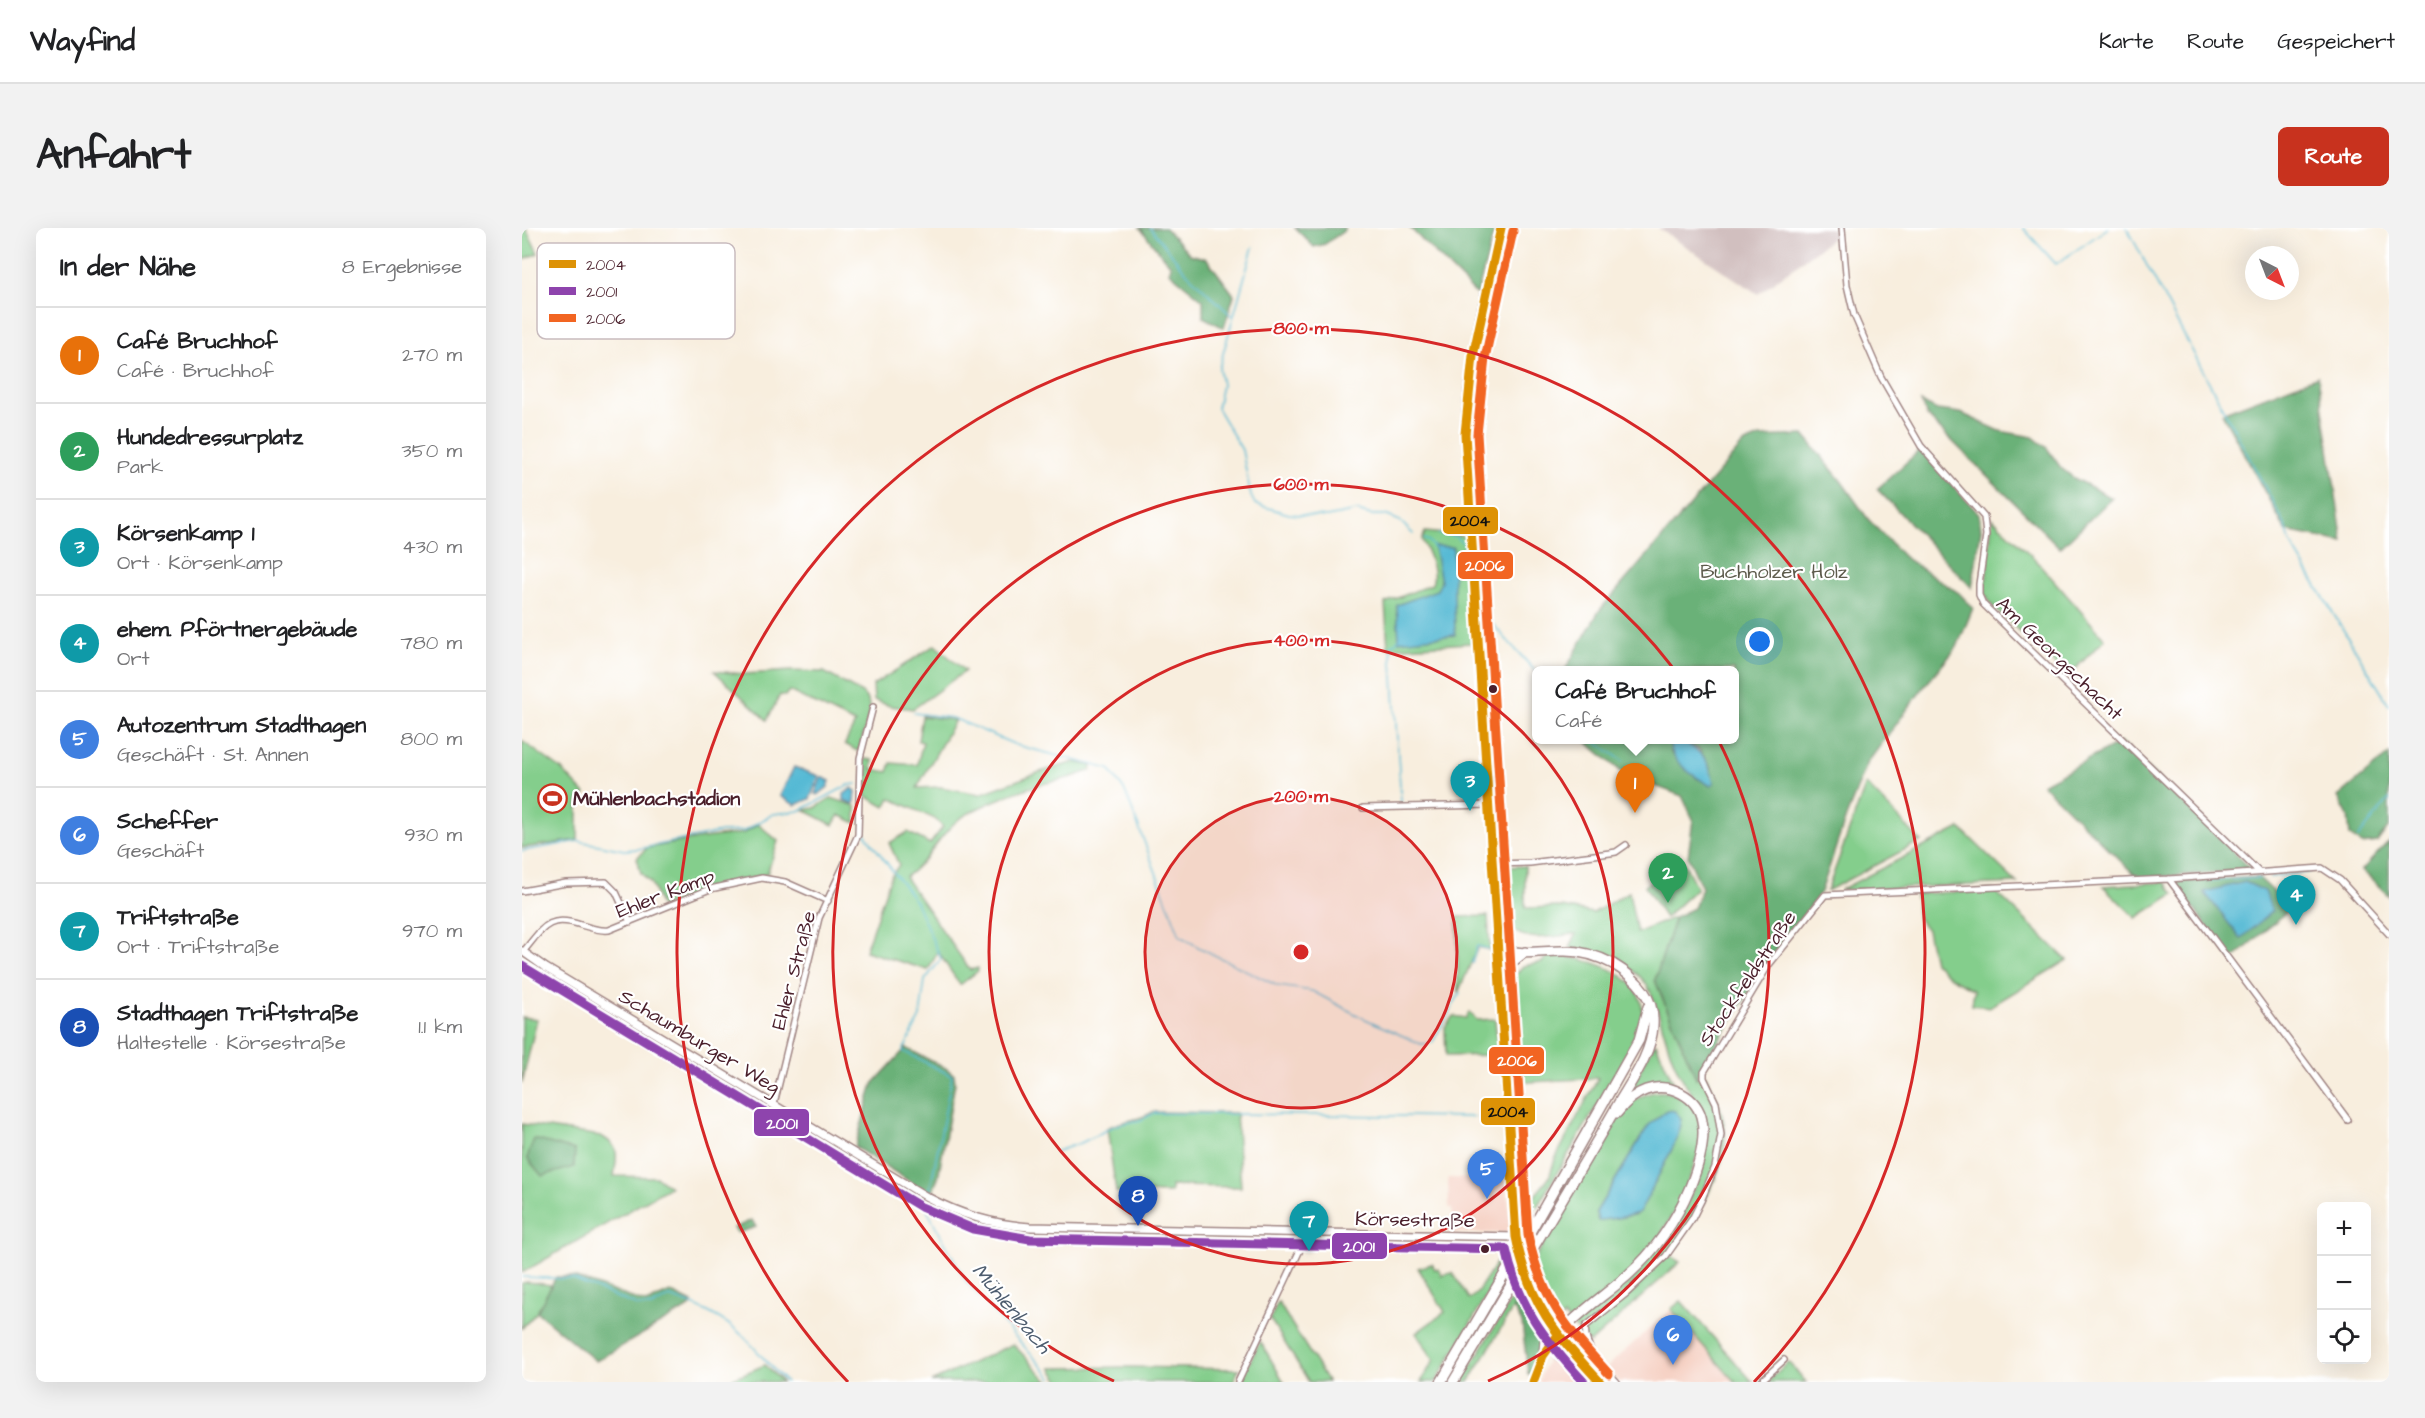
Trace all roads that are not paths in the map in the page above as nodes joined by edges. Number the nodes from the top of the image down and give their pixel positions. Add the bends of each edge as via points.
1 (1501, 228) edge
2 (1842, 228) edge
3 (873, 707) dead end
4 (1489, 805) junction
5 (1363, 808) dead end
6 (1623, 848) dead end
7 (1493, 864) junction
8 (2259, 872) junction
9 (2169, 879) junction
10 (522, 891) edge
11 (828, 901) junction
12 (630, 922) junction
13 (2389, 933) edge
14 (1498, 946) junction
15 (523, 951) edge
16 (1525, 952) junction
17 (1501, 995) junction
18 (1649, 1002) junction
19 (774, 1104) junction
20 (2348, 1120) dead end
21 (1597, 1142) junction
22 (956, 1212) joint
23 (1308, 1233) junction
24 (1520, 1239) junction
25 (1532, 1297) junction
26 (1558, 1335) junction
27 (1543, 1356) junction
28 (1784, 1360) dead end
29 (1238, 1382) edge
30 (1442, 1382) edge
31 (1453, 1382) edge
32 (1533, 1382) edge
33 (1600, 1382) edge
34 (1617, 1382) edge
35 (1760, 1382) edge

1 - 4 main road via 1471,362 1465,434
2 - 8 street, Am Georgschacht via 1847,285 1865,344 1921,446 1984,518 1986,535 1979,584 1983,604
3 - 11 street, Ehler Straße via 860,758 858,835
4 - 5 street
4 - 7 main road
6 - 7 street via 1610,854
7 - 14 main road
8 - 9 street, Stockfeldstraße
8 - 13 street via 2322,868
9 - 20 street
9 - 34 street, Stockfeldstraße via 1825,895 1768,966 1704,1072 1716,1103 1721,1135 1715,1167 1692,1220 1651,1271 1586,1326 1590,1348
10 - 12 street via 566,882 606,882 616,892
11 - 12 street, Ehler Kamp via 768,878 710,889
11 - 19 street, Ehler Straße via 819,918
12 - 15 street, Ehler Kamp via 602,930 557,920
14 - 16 highway
14 - 17 main road
15 - 19 street, Schaumburger Weg
16 - 17 highway via 1511,963
16 - 18 highway via 1566,951 1596,957 1634,980
17 - 24 main road
18 - 21 highway via 1654,1022 1648,1049
18 - 24 highway via 1639,1040
19 - 22 street, Schaumburger Weg
21 - 26 highway via 1620,1110 1646,1090 1662,1088 1690,1098 1702,1119 1701,1153 1690,1186 1663,1236 1626,1276
21 - 31 highway, bridge
22 - 23 street, Körsestraße via 1002,1225 1030,1227
23 - 24 street, Körsestraße
23 - 29 street
24 - 25 main road via 1524,1277
24 - 30 highway, bridge via 1512,1262
25 - 26 main road
25 - 27 main road via 1545,1334
26 - 27 main road
26 - 33 main road
27 - 32 main road
28 - 35 street

